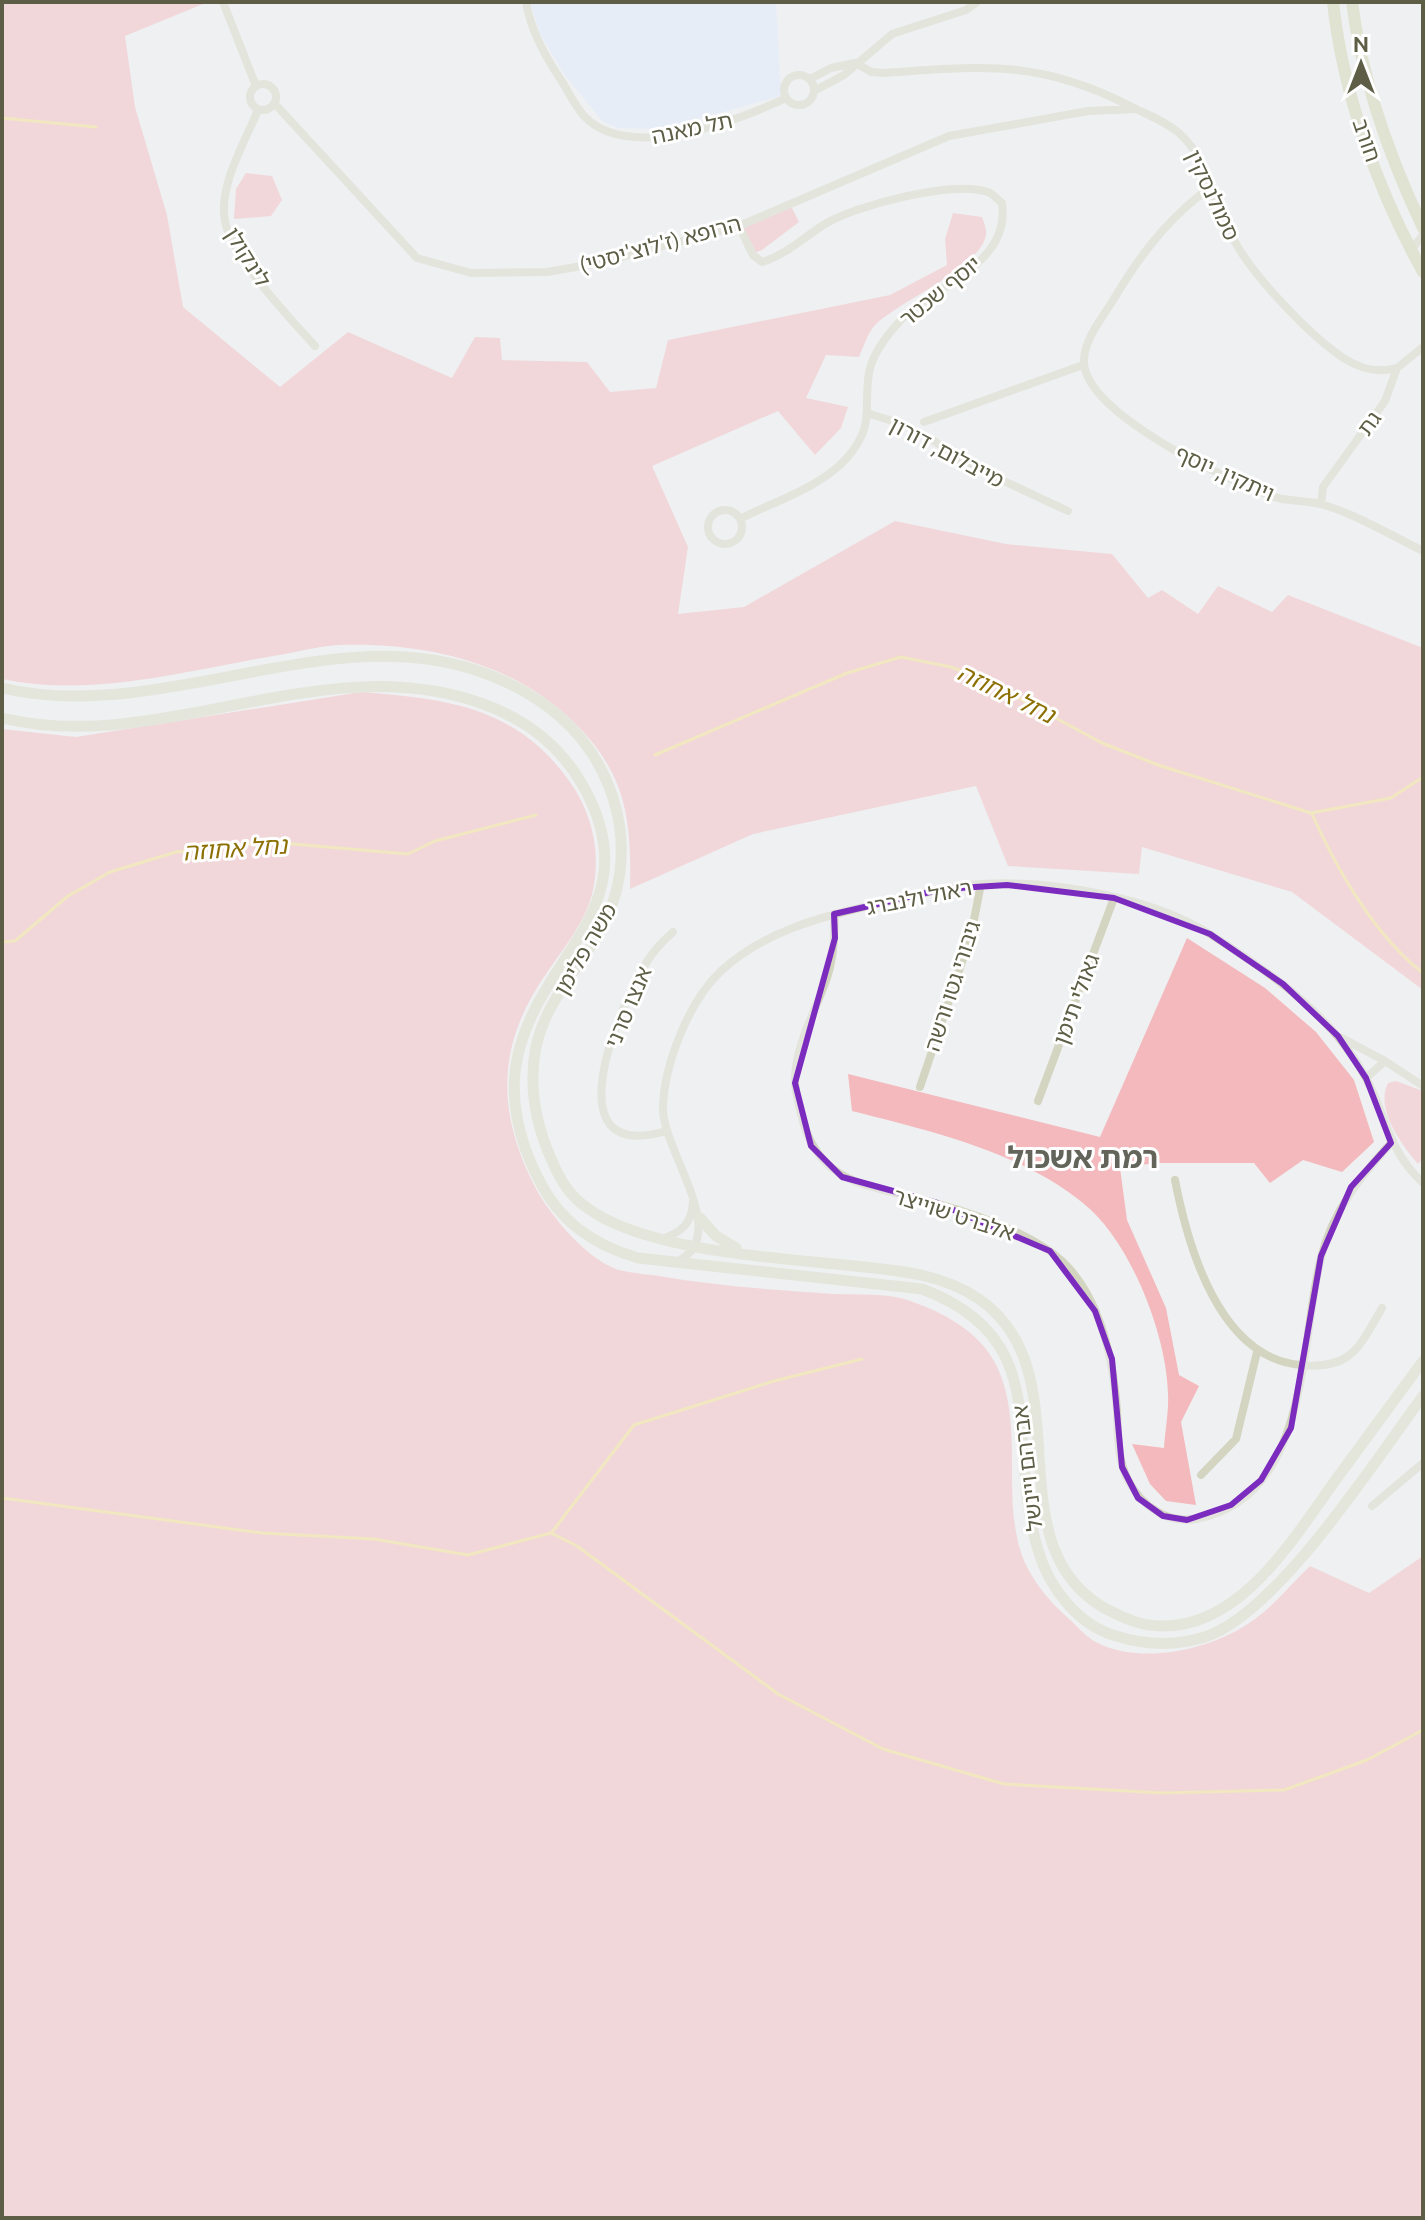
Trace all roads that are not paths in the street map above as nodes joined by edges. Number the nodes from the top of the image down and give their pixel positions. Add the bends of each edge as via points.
1 (223, 2) edge
2 (526, 2) edge
3 (977, 2) edge
4 (1333, 2) edge
5 (1352, 2) edge
6 (856, 63) junction
7 (810, 79) junction
8 (256, 86) junction
9 (814, 91) junction
10 (1106, 93) junction
11 (786, 98) junction
12 (275, 104) junction
13 (1136, 109) junction
14 (258, 110) junction
15 (1096, 110) junction
16 (1214, 197) junction
17 (1419, 214) edge
18 (739, 226) junction
19 (1423, 228) edge
20 (1423, 235) edge
21 (1411, 250) junction
22 (1423, 262) edge
23 (1423, 272) edge
24 (315, 346) dead end
25 (1423, 347) edge
26 (1083, 365) junction
27 (1397, 368) junction
28 (870, 414) junction
29 (924, 422) dead end
30 (1321, 504) junction
31 (1068, 511) dead end
32 (740, 519) junction
33 (1423, 551) edge
34 (2, 688) edge
35 (2, 718) edge
36 (981, 884) junction
37 (1114, 898) junction
38 (834, 914) junction
39 (673, 932) dead end
40 (1338, 1036) junction
41 (1385, 1061) junction
42 (1366, 1078) junction
43 (1423, 1086) edge
44 (920, 1087) dead end
45 (1038, 1101) dead end
46 (666, 1131) junction
47 (1391, 1143) junction
48 (1175, 1180) dead end
49 (1423, 1183) edge
50 (693, 1202) junction
51 (700, 1218) junction
52 (662, 1239) junction
53 (696, 1245) junction
54 (743, 1252) junction
55 (671, 1263) junction
56 (1382, 1308) dead end
57 (1257, 1352) junction
58 (1423, 1361) edge
59 (1305, 1365) junction
60 (1423, 1396) edge
61 (1423, 1463) edge
62 (1201, 1475) dead end
63 (1372, 1506) dead end

1 - 8 street
2 - 11 street, תל מאנה via 542,51 585,116 623,137 648,140 735,119
3 - 6 street via 892,34
4 - 21 main road, חורב via 1363,133
5 - 17 main road, חורב via 1366,76
6 - 7 street
6 - 9 street
6 - 10 street, סמולנסקין via 884,73 1014,67
7 - 9 street
7 - 11 street via 790,78
8 - 12 street via 274,89
8 - 14 street via 250,99
9 - 11 street via 802,104
10 - 13 street, סמולנסקין
10 - 15 street via 1104,106
12 - 14 street
12 - 18 street, הרופא (ז'לוצ'יסטי) via 417,258 471,273 547,272
13 - 15 street, הרופא (ז'לוצ'יסטי)
13 - 16 street, סמולנסקין via 1166,123 1191,145
14 - 24 street, לינקולן via 228,184 225,221 237,249
15 - 18 street, הרופא (ז'לוצ'יסטי) via 949,136
16 - 26 street via 1200,195 1141,255 1086,345
16 - 27 street, סמולנסקין via 1242,255 1313,331 1359,366
17 - 19 main road, חורב
18 - 28 street, יוסף שכטר via 762,262 873,202 964,190 988,192 1002,203 1005,222 993,246 972,268 902,319 882,344 869,372
20 - 21 street
21 - 22 main road
21 - 23 main road, חורב
25 - 27 street, גת
26 - 29 street
26 - 30 street, ויתקין, יוסף via 1123,414 1187,460 1273,496
27 - 30 street, גת via 1385,401 1323,487
28 - 31 street, מייבלום, דורון via 902,424 963,462
28 - 32 street, יוסף שכטר via 856,446 832,472
30 - 33 street, ויתקין, יוסף
32 - 32 street, יוסף שכטר via 727,510 716,513 708,526 711,536 724,544 734,542 742,529
34 - 52 main road, משה פלימן via 46,696 106,696 302,662 403,657 465,668 509,684 563,719 589,749 611,790 621,821 622,856 613,904 559,992 537,1045 533,1088 538,1123 553,1165 584,1206 625,1228
35 - 55 main road, משה פלימן via 63,726 108,724 304,690 385,685 460,696 502,711 543,737 573,770 594,808 603,865 596,908 524,1035 514,1085 517,1118 539,1180 572,1226 617,1252
36 - 37 street, ראול ולנברג
36 - 38 street, ראול ולנברג
36 - 44 street, גיבורי גטו ורשה via 971,935
37 - 40 street, ראול ולנברג via 1164,912 1210,934 1283,984
37 - 45 street, גאולי תימן
38 - 46 street, ראול ולנברג via 779,932 722,970 703,992 665,1085
38 - 59 street, אלברט שוייצר via 828,975 795,1083 811,1146 842,1177 937,1203 1015,1232 1050,1251 1073,1274 1095,1311 1112,1359 1122,1467 1138,1498 1163,1516 1187,1520 1231,1505 1261,1480 1291,1428
39 - 46 street, אנצו סרני via 650,956 629,996 613,1032 602,1087 606,1118 617,1131 632,1137
40 - 41 street, ראול ולנברג
40 - 42 street, ראול ולנברג
41 - 42 street
41 - 43 street, ראול ולנברג
42 - 47 street, ראול ולנברג
46 - 50 street, ראול ולנברג
47 - 49 street, ראול ולנברג
47 - 59 street, אלברט שוייצר via 1351,1187 1321,1256
48 - 57 street via 1186,1238 1221,1310
50 - 51 street, ראול ולנברג
50 - 52 street via 684,1228
51 - 53 street
51 - 54 main road via 716,1236
52 - 53 main road, משה פלימן
53 - 54 main road, אברהם ויינשל
53 - 55 street
54 - 58 main road, אברהם ויינשל via 919,1273 981,1300 1018,1343 1028,1369 1050,1542 1093,1601 1129,1621 1193,1623 1239,1596 1277,1561
55 - 60 main road, אברהם ויינשל via 922,1289 983,1321 1004,1352 1018,1387 1030,1513 1047,1576 1088,1622 1104,1633 1137,1642 1177,1643 1208,1636 1275,1589
56 - 59 street via 1359,1347 1341,1363
57 - 59 street via 1279,1363
57 - 62 street via 1236,1439
61 - 63 street

